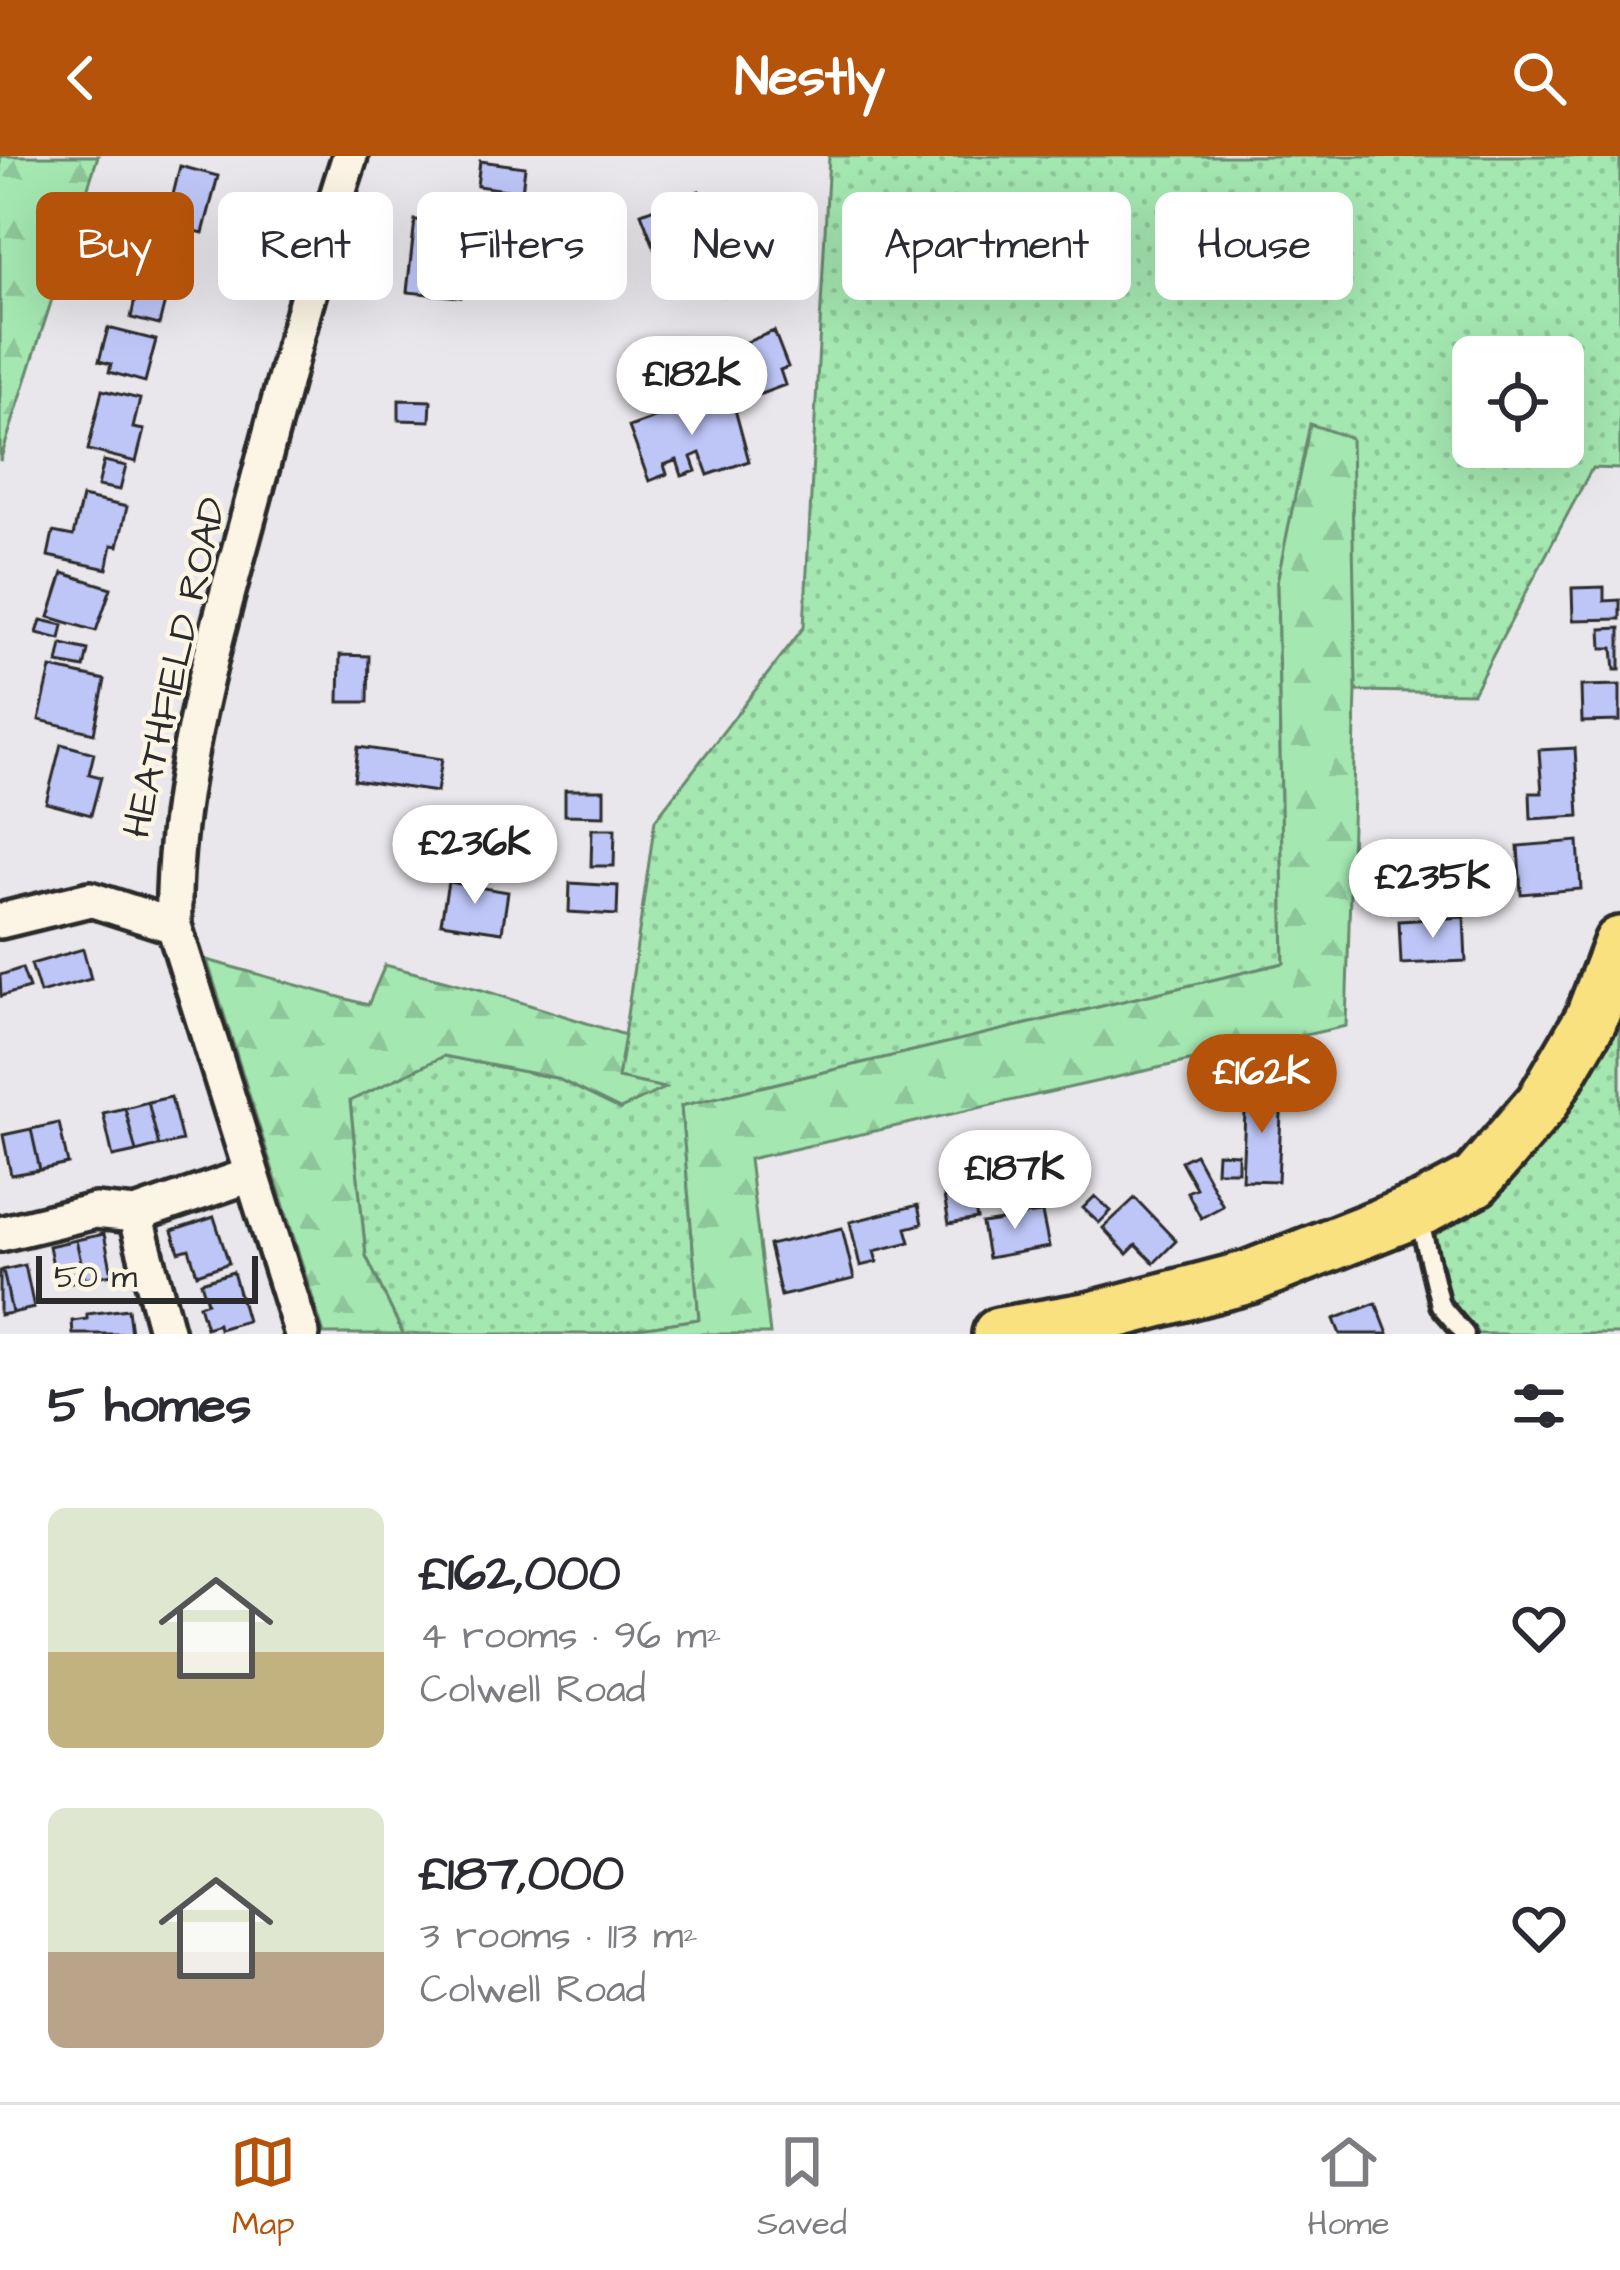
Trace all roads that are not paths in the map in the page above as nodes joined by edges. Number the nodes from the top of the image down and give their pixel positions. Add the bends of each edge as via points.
1 (350, 156) edge
2 (0, 921) edge
3 (174, 926) junction
4 (1620, 943) edge
5 (251, 1175) junction
6 (1417, 1211) junction
7 (135, 1215) junction
8 (0, 1234) edge
9 (167, 1334) edge
10 (302, 1334) edge
11 (999, 1334) edge
12 (1466, 1334) edge

1 - 3 street, HEATHFIELD ROAD via 210,661 172,868
2 - 3 street via 90,899
3 - 5 street, HEATHFIELD ROAD
4 - 6 main road via 1592,1019 1542,1102 1474,1181
5 - 7 street
5 - 10 street, HEATHFIELD ROAD
6 - 11 main road via 1249,1277
6 - 12 lane via 1441,1306
7 - 8 street via 95,1211
7 - 9 street

